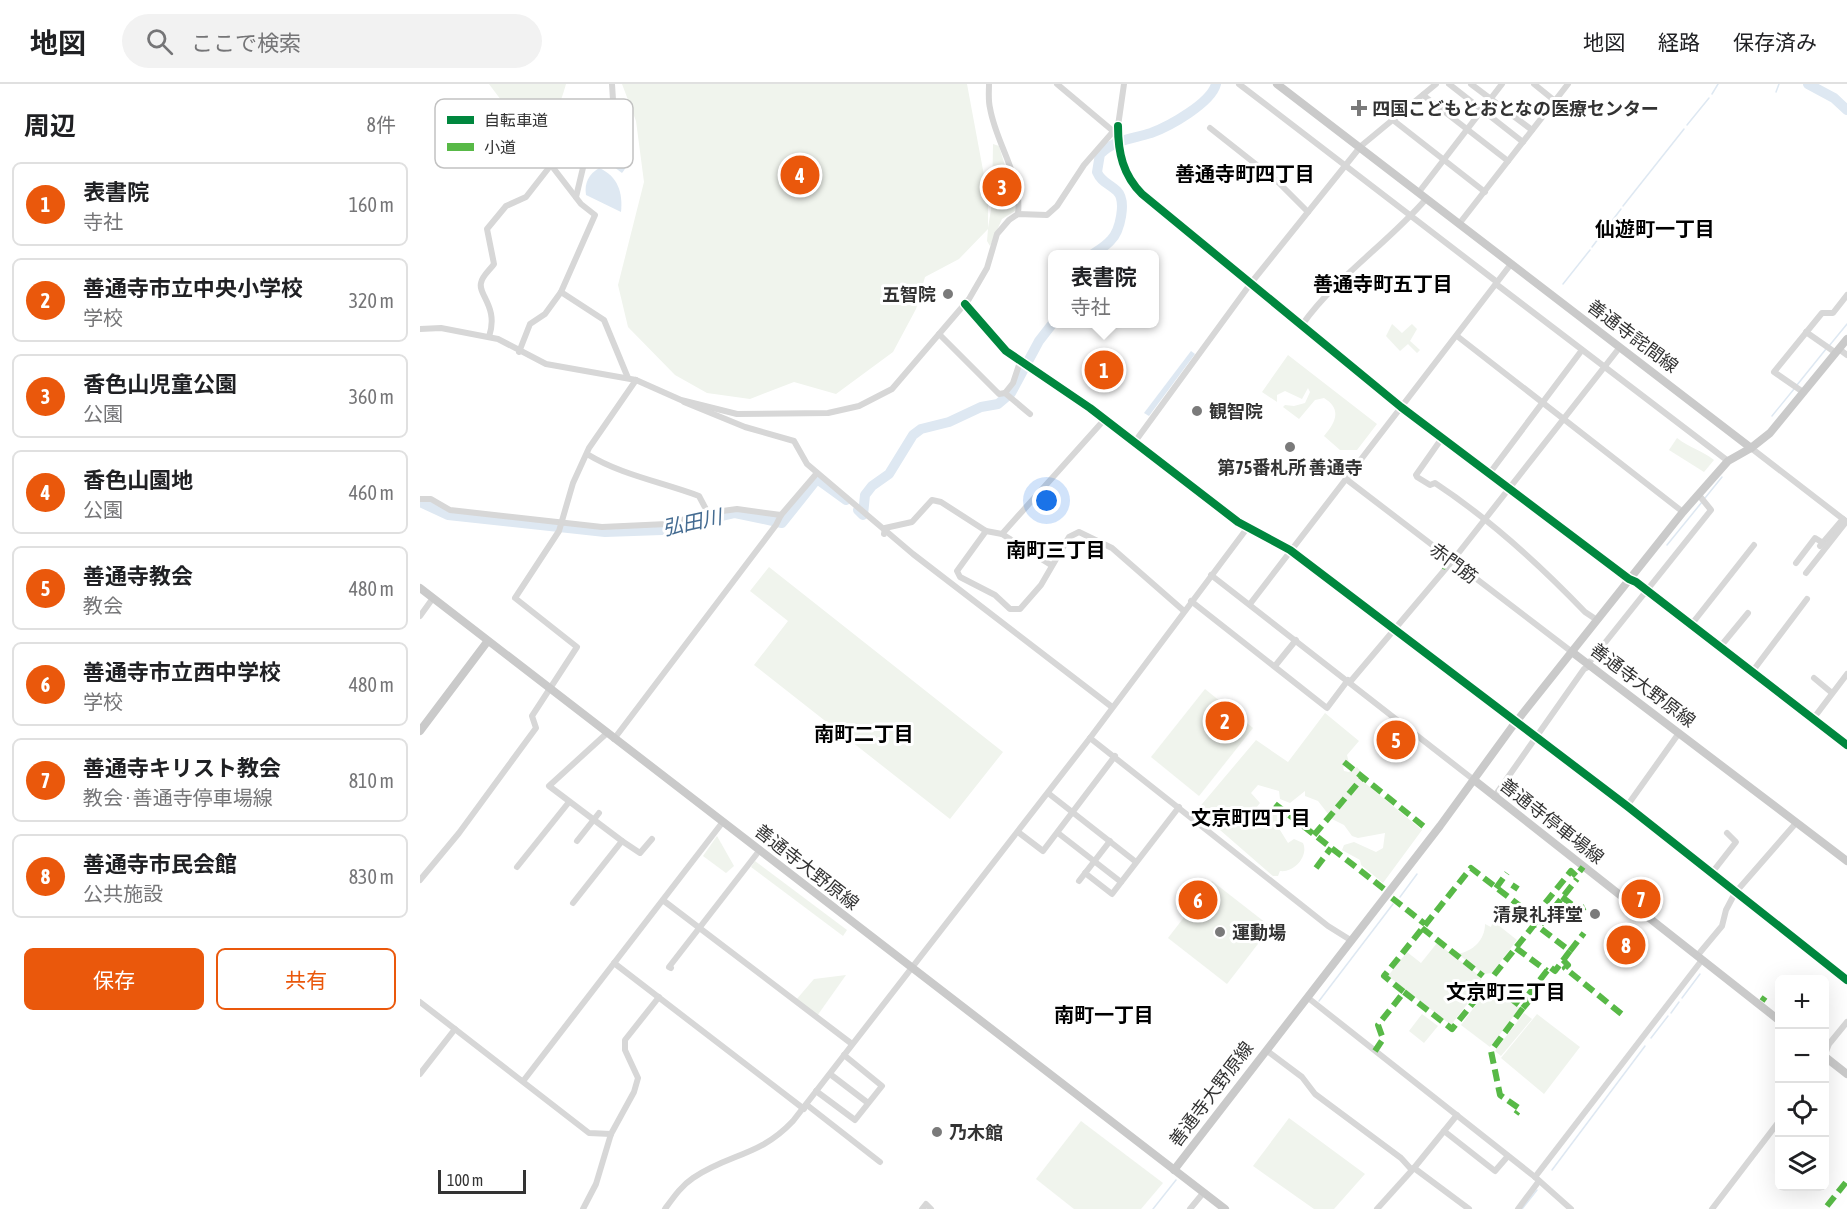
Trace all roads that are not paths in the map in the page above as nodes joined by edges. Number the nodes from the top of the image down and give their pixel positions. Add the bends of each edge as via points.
1 (612, 84) edge
2 (989, 84) edge
3 (1058, 84) edge
4 (1124, 84) edge
5 (1239, 84) edge
6 (1277, 84) edge
7 (1436, 84) edge
8 (1449, 84) edge
9 (1471, 84) edge
10 (1502, 84) edge
11 (1534, 84) edge
12 (1568, 84) edge
13 (1423, 95) junction
14 (613, 99) edge
15 (1491, 99) junction
16 (1555, 100) junction
17 (1482, 110) junction
18 (1393, 120) junction
19 (1210, 128) dead end
20 (1116, 129) junction
21 (1467, 129) junction
22 (1532, 130) junction
23 (1523, 142) junction
24 (1361, 146) junction
25 (1444, 160) junction
26 (1508, 161) junction
27 (1345, 166) junction
28 (549, 168) edge
29 (553, 168) edge
30 (583, 168) edge
31 (1419, 192) junction
32 (1485, 192) junction
33 (576, 197) junction
34 (1426, 198) junction
35 (1308, 212) junction
36 (1018, 214) junction
37 (1410, 217) junction
38 (1459, 224) junction
39 (1511, 264) junction
40 (1251, 283) junction
41 (1497, 283) junction
42 (561, 292) junction
43 (1847, 295) edge
44 (965, 304) junction
45 (1302, 325) junction
46 (420, 329) edge
47 (1806, 332) junction
48 (939, 334) junction
49 (1457, 336) junction
50 (489, 337) junction
51 (1847, 339) edge
52 (1620, 347) junction
53 (1833, 349) junction
54 (1582, 350) junction
55 (519, 352) junction
56 (1847, 355) edge
57 (1021, 362) junction
58 (1605, 366) junction
59 (628, 378) junction
60 (636, 380) junction
61 (1798, 388) junction
62 (1005, 393) junction
63 (681, 400) junction
64 (1542, 402) junction
65 (1401, 407) junction
66 (1029, 414) dead end
67 (1104, 420) junction
68 (1565, 420) junction
69 (1442, 438) junction
70 (1134, 443) junction
71 (1751, 448) junction
72 (587, 454) junction
73 (1728, 461) junction
74 (817, 473) junction
75 (1489, 474) junction
76 (1346, 479) junction
77 (1509, 489) junction
78 (1698, 494) junction
79 (420, 499) edge
80 (1683, 512) junction
81 (708, 513) junction
82 (780, 516) junction
83 (1485, 519) junction
84 (1845, 521) edge
85 (561, 525) junction
86 (1248, 527) junction
87 (884, 531) junction
88 (986, 531) junction
89 (1002, 534) junction
90 (1754, 545) dead end
91 (1290, 550) junction
92 (1451, 561) junction
93 (1796, 563) dead end
94 (1051, 565) junction
95 (1806, 573) dead end
96 (1211, 575) junction
97 (1629, 579) junction
98 (420, 588) edge
99 (1647, 591) junction
100 (433, 598) junction
101 (1807, 599) dead end
102 (1191, 601) junction
103 (1250, 604) junction
104 (1184, 611) junction
105 (1748, 613) dead end
106 (420, 616) edge
107 (1597, 620) junction
108 (1691, 625) junction
109 (1395, 629) junction
110 (1296, 640) junction
111 (487, 642) junction
112 (1720, 647) junction
113 (1572, 651) junction
114 (1589, 665) junction
115 (1275, 666) junction
116 (1752, 672) junction
117 (1847, 674) edge
118 (1814, 678) dead end
119 (1349, 681) junction
120 (550, 691) junction
121 (1832, 693) junction
122 (1112, 707) junction
123 (1813, 719) junction
124 (1516, 722) junction
125 (420, 731) edge
126 (1679, 733) junction
127 (606, 734) junction
128 (1090, 738) junction
129 (1537, 739) junction
130 (614, 740) junction
131 (1847, 745) edge
132 (1115, 756) junction
133 (1474, 780) junction
134 (1048, 793) junction
135 (1494, 797) junction
136 (569, 802) junction
137 (1627, 806) junction
138 (1179, 807) junction
139 (599, 813) dead end
140 (1073, 813) junction
141 (593, 821) junction
142 (722, 823) junction
143 (1796, 823) junction
144 (1018, 832) junction
145 (1058, 832) junction
146 (1727, 833) dead end
147 (652, 839) dead end
148 (577, 841) dead end
149 (622, 841) junction
150 (1110, 842) junction
151 (759, 851) junction
152 (1847, 861) edge
153 (1095, 862) junction
154 (1136, 862) junction
155 (517, 867) dead end
156 (1086, 873) junction
157 (1711, 874) junction
158 (420, 880) edge
159 (1079, 881) dead end
160 (1121, 882) junction
161 (1735, 893) junction
162 (664, 901) junction
163 (573, 903) dead end
164 (699, 928) junction
165 (1352, 941) junction
166 (1700, 958) junction
167 (614, 963) junction
168 (671, 968) dead end
169 (911, 968) junction
170 (1847, 980) edge
171 (658, 997) junction
172 (1307, 998) junction
173 (420, 1002) edge
174 (1775, 1018) edge
175 (1847, 1022) edge
176 (455, 1029) junction
177 (852, 1044) junction
178 (1829, 1044) edge
179 (1266, 1050) junction
180 (844, 1055) junction
181 (1829, 1059) edge
182 (420, 1074) edge
183 (830, 1074) junction
184 (1847, 1074) edge
185 (524, 1080) junction
186 (816, 1092) junction
187 (868, 1103) junction
188 (805, 1107) junction
189 (1457, 1115) junction
190 (1775, 1125) edge
191 (1444, 1131) junction
192 (611, 1134) junction
193 (1508, 1156) junction
194 (880, 1162) dead end
195 (1413, 1169) junction
196 (1174, 1170) junction
197 (1537, 1179) junction
198 (1204, 1192) junction
199 (583, 1209) edge
200 (665, 1209) edge
201 (922, 1209) edge
202 (931, 1209) edge
203 (1190, 1209) edge
204 (1225, 1209) edge
205 (1377, 1209) edge
206 (1468, 1209) edge
207 (1518, 1209) edge
208 (1571, 1209) edge
209 (1712, 1209) edge

1 - 14 street
2 - 36 street via 990,109 1009,160
3 - 20 street
4 - 20 street
5 - 27 street
6 - 24 main road, 善通寺詫間線
7 - 13 street
8 - 17 street
9 - 15 street
10 - 15 street
11 - 16 street
12 - 16 street
13 - 18 street
13 - 21 street
15 - 17 street
15 - 22 street
16 - 22 street
17 - 21 street
17 - 23 street
18 - 24 street
18 - 25 street
19 - 35 street via 1277,181
20 - 36 street via 1084,165 1051,213
20 - 40 street via 1126,174 1134,186
21 - 25 street
21 - 26 street
22 - 23 street
23 - 26 street
24 - 27 street
24 - 31 main road, 善通寺詫間線
25 - 31 street
25 - 32 street
26 - 32 street
27 - 35 street
27 - 37 street
28 - 50 street via 526,197 506,206 487,229 494,264 480,288 492,310
29 - 33 street
30 - 33 street
31 - 34 main road, 善通寺詫間線
32 - 38 street
33 - 42 street via 595,215
34 - 37 street
34 - 38 main road, 善通寺詫間線
35 - 40 street
36 - 44 street via 997,234 987,268
37 - 41 street
37 - 45 street via 1370,256 1342,276
38 - 39 main road, 善通寺詫間線
39 - 41 street
39 - 52 main road, 善通寺詫間線
40 - 45 street
40 - 70 street
41 - 49 street
41 - 54 street
42 - 55 street via 545,314 530,324
42 - 59 street via 604,320
43 - 47 street via 1833,313 1822,313
44 - 48 street
44 - 57 street via 991,336
45 - 65 street
46 - 50 street via 441,328
47 - 53 street
47 - 61 street via 1774,372
48 - 62 street via 999,394
48 - 63 street via 892,389 859,406 828,413 737,414
49 - 64 street
49 - 65 street
50 - 55 street
51 - 53 main road
52 - 58 street
52 - 71 main road, 善通寺詫間線
53 - 56 street
53 - 61 main road
54 - 58 street
54 - 64 street
55 - 59 street via 558,367
57 - 62 street
57 - 67 street
58 - 68 street
58 - 73 street
59 - 60 street
60 - 63 street
60 - 72 street
61 - 71 main road via 1770,433
62 - 66 street
63 - 74 street via 745,427 794,441
64 - 68 street
64 - 75 street
65 - 69 street
65 - 76 street
67 - 70 street
67 - 89 street
68 - 77 street
68 - 80 street
69 - 75 street
69 - 83 street via 1416,474
70 - 86 street
71 - 73 main road
71 - 84 street
72 - 81 street via 614,469 699,496
72 - 85 street via 570,491
73 - 78 main road
74 - 82 street
74 - 87 street
75 - 77 street
76 - 91 street
76 - 92 street, 赤門筋
77 - 83 street
77 - 97 street
78 - 80 main road
78 - 99 street via 1711,510
79 - 85 street via 430,499 450,510
80 - 97 main road
81 - 82 street via 737,509
81 - 85 street via 667,524 635,527
82 - 130 street
83 - 92 street
83 - 107 street
84 - 93 street via 1822,545 1815,538
84 - 95 street
85 - 120 street via 515,598 577,647
86 - 91 street
86 - 96 street
87 - 88 street via 912,522 932,500
87 - 122 street
88 - 89 street
88 - 94 street via 957,571 960,577 995,595 1010,609 1020,609 1041,585
89 - 94 street
90 - 108 street
91 - 103 street
91 - 109 street
92 - 109 street
92 - 113 street, 赤門筋
94 - 104 street via 1070,537 1078,532 1112,548
96 - 102 street
96 - 103 street
97 - 99 street
97 - 107 main road
98 - 100 main road, 善通寺大野原線
99 - 108 street
99 - 114 street
100 - 106 street
100 - 111 main road, 善通寺大野原線
101 - 116 street
102 - 104 street
102 - 115 street
103 - 110 street
104 - 122 street
105 - 112 street
107 - 113 main road
108 - 112 street
109 - 119 street
109 - 124 street
110 - 115 street
110 - 119 street
111 - 120 main road, 善通寺大野原線
111 - 125 main road
112 - 116 street
113 - 114 main road, 善通寺大野原線
113 - 124 main road, 善通寺大野原線
114 - 126 main road, 善通寺大野原線
114 - 129 street
115 - 119 street via 1327,708
116 - 123 street
117 - 121 street
118 - 121 street
119 - 133 street
120 - 127 main road, 善通寺大野原線
120 - 158 street via 532,716 536,728
121 - 123 street
122 - 128 street
123 - 131 street
124 - 129 street
124 - 133 main road, 善通寺大野原線
126 - 137 street
126 - 143 main road, 善通寺大野原線
127 - 130 main road, 善通寺大野原線
127 - 136 street via 549,786
128 - 132 street
128 - 134 street
129 - 135 street
129 - 137 street
130 - 142 main road, 善通寺大野原線
132 - 138 street
132 - 140 street
133 - 135 main road, 善通寺停車場線
133 - 165 main road, 善通寺大野原線
134 - 140 street
134 - 144 street
135 - 166 main road, 善通寺停車場線
136 - 141 street
136 - 155 street
137 - 157 street
138 - 154 street
138 - 165 street
139 - 141 street
140 - 145 street
140 - 150 street
141 - 148 street
141 - 149 street
142 - 151 main road, 善通寺大野原線
142 - 162 street
143 - 152 main road, 善通寺大野原線
143 - 161 street
144 - 145 street via 1043,851
144 - 169 street
145 - 153 street
146 - 157 street via 1736,842
147 - 149 street via 640,853
149 - 163 street
150 - 153 street
150 - 154 street
151 - 164 street
151 - 169 main road, 善通寺大野原線
153 - 156 street
153 - 160 street
154 - 160 street
156 - 159 street
156 - 160 street via 1112,894
157 - 161 street
161 - 166 street via 1722,926
161 - 170 street
162 - 164 street
162 - 167 street
164 - 168 street
164 - 177 street
165 - 172 main road, 善通寺大野原線
166 - 174 main road, 善通寺停車場線
166 - 197 street
167 - 171 street
167 - 185 street
169 - 177 street
169 - 196 main road, 善通寺大野原線
171 - 188 street
171 - 192 street via 625,1040 625,1050 638,1078
172 - 179 main road, 善通寺大野原線
172 - 189 street
173 - 176 street
175 - 178 street
176 - 182 street
176 - 185 street
177 - 180 street
179 - 195 street via 1302,1077 1315,1094
179 - 196 main road, 善通寺大野原線
180 - 183 street
180 - 187 street via 882,1086
181 - 184 main road
183 - 186 street
183 - 187 street
185 - 192 street via 589,1133
186 - 187 street via 855,1120
186 - 188 street
188 - 194 street
188 - 200 street via 766,1145 693,1178
189 - 191 street
189 - 193 street
190 - 209 street
191 - 193 street via 1495,1172
191 - 195 street
192 - 199 street via 596,1184
193 - 197 street
195 - 205 street
195 - 206 street
196 - 198 main road
197 - 207 street
197 - 208 street
198 - 203 street
198 - 204 main road
201 - 202 street via 926,1204

